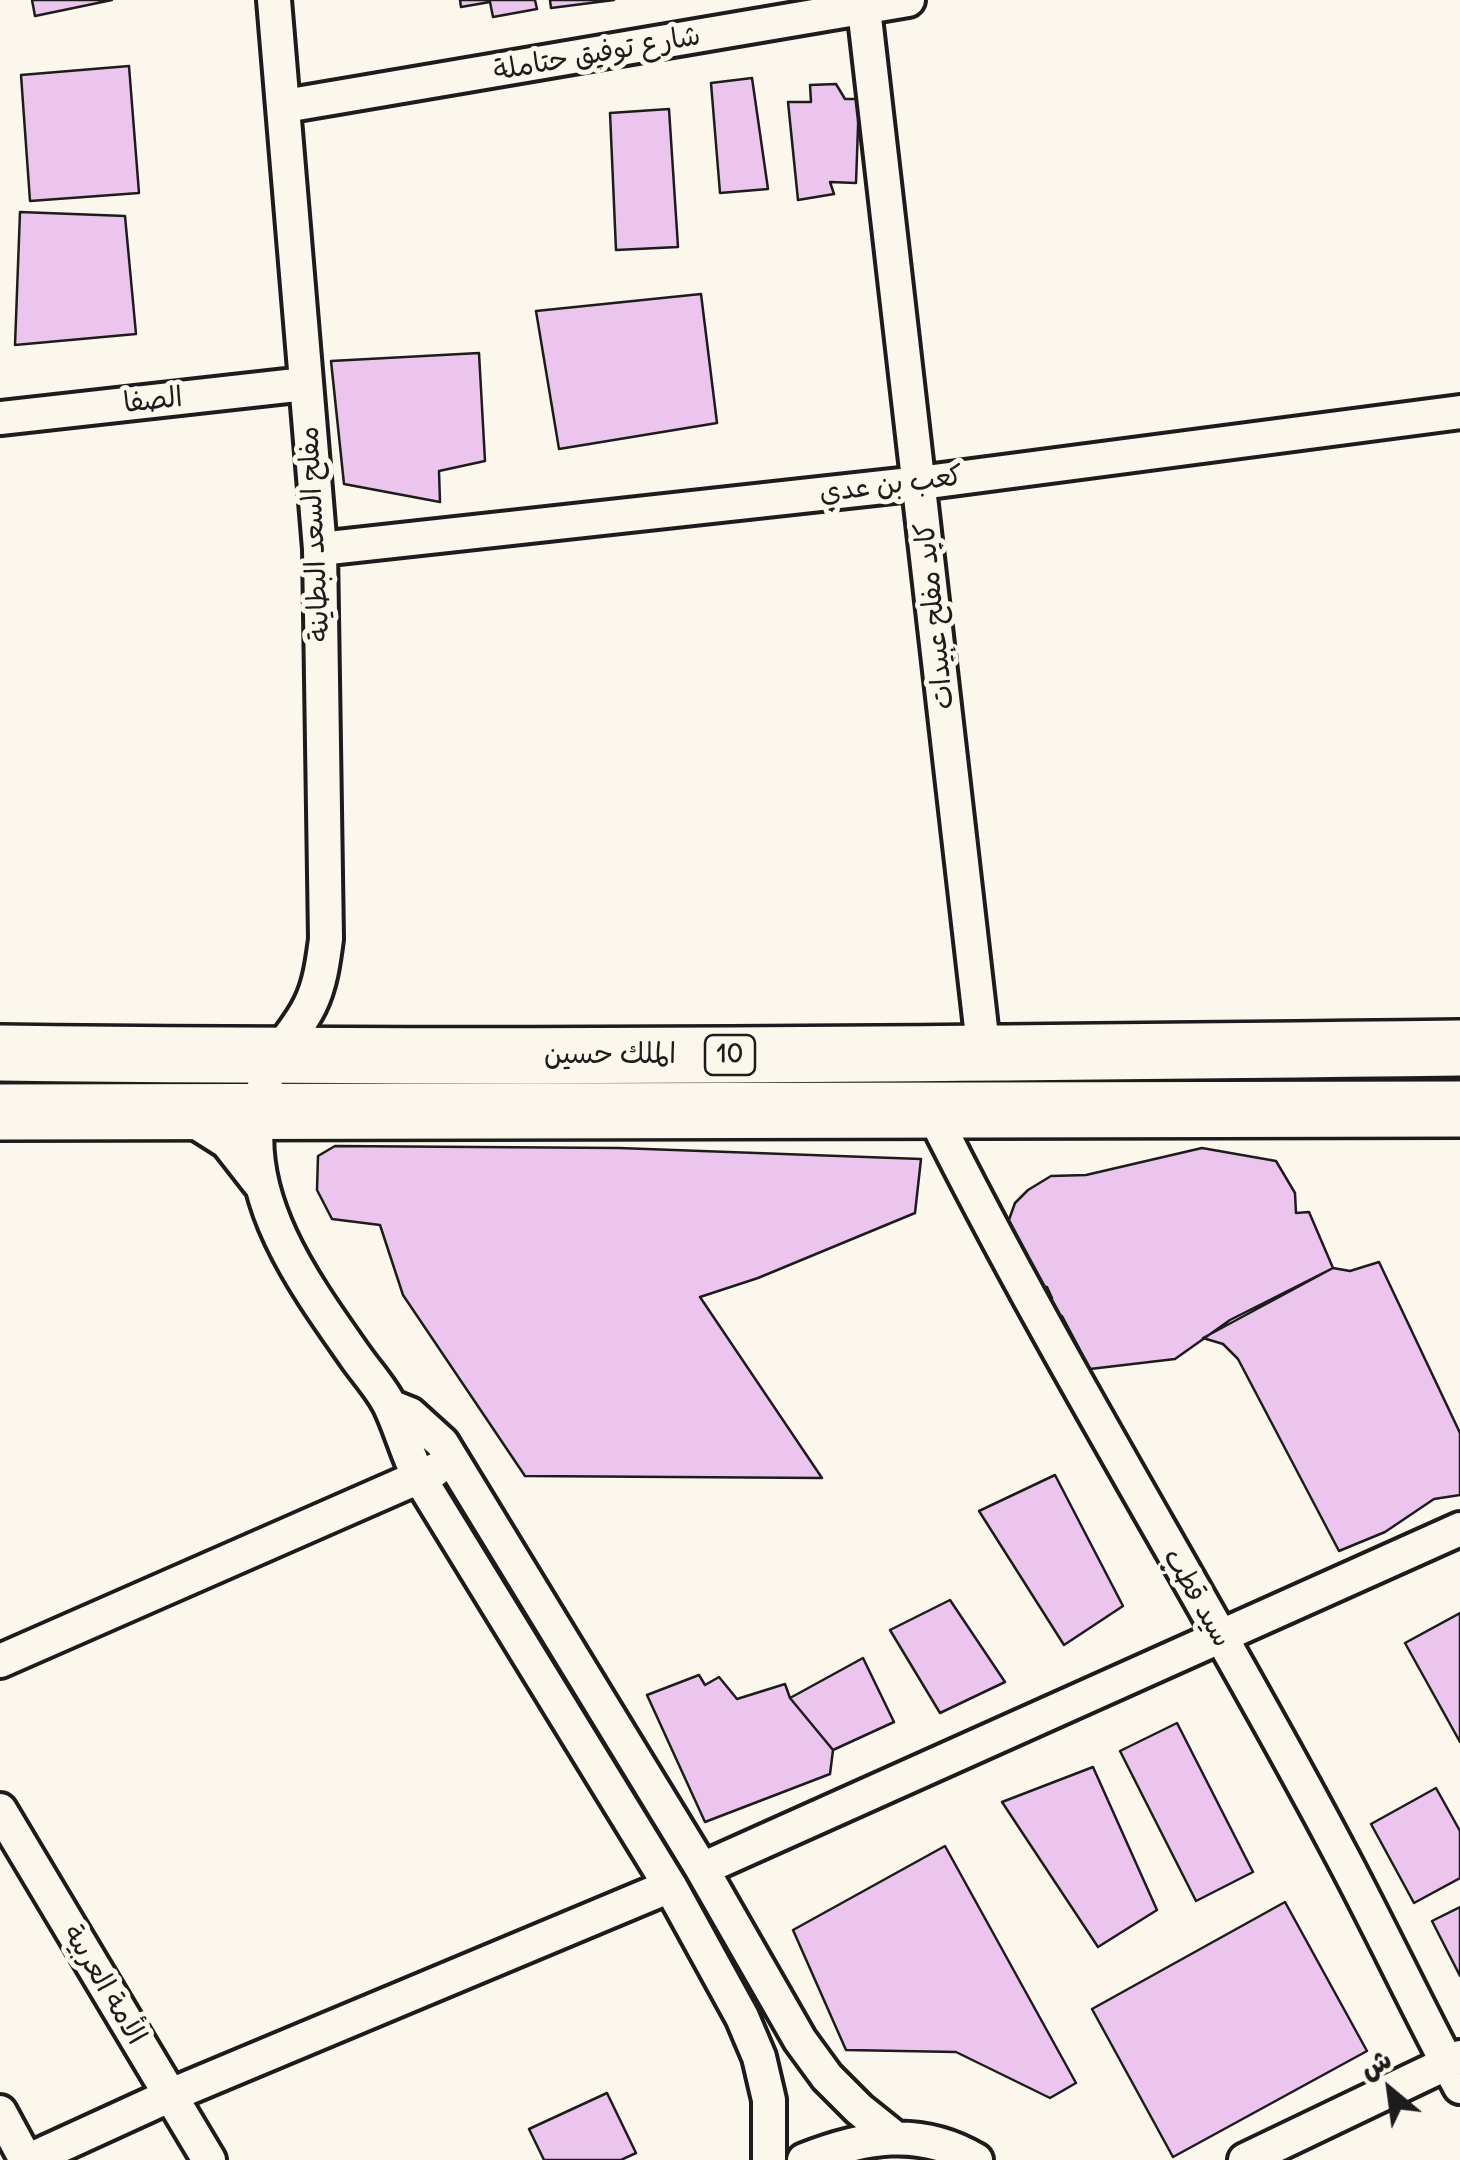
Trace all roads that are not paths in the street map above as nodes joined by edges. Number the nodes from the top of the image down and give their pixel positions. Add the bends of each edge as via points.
1 (274, 0) edge
2 (908, 0) edge
3 (864, 4) edge
4 (286, 106) junction
5 (305, 384) junction
6 (1460, 412) edge
7 (0, 418) edge
8 (920, 483) junction
9 (320, 549) junction
10 (1460, 1048) edge
11 (0, 1053) edge
12 (984, 1054) junction
13 (276, 1056) junction
14 (1460, 1109) edge
15 (932, 1110) junction
16 (0, 1112) edge
17 (258, 1112) junction
18 (182, 1114) junction
19 (259, 1183) junction
20 (390, 1406) junction
21 (454, 1461) junction
22 (419, 1477) junction
23 (1460, 1528) edge
24 (1218, 1635) junction
25 (0, 1661) edge
26 (0, 1810) edge
27 (702, 1869) junction
28 (670, 1886) junction
29 (1456, 2069) edge
30 (170, 2095) junction
31 (0, 2112) edge
32 (894, 2138) junction
33 (27, 2160) edge
34 (209, 2160) edge
35 (769, 2160) edge
36 (804, 2160) edge
37 (976, 2160) edge
38 (1245, 2160) edge

1 - 4 street, مفلح السعد البطاينة
2 - 3 street, شارع توفيق حتاملة
3 - 4 street, شارع توفيق حتاملة
3 - 8 street, كايد مفلح عبيدات
4 - 5 street, مفلح السعد البطاينة
5 - 7 street, الصفا
5 - 9 street, مفلح السعد البطاينة
6 - 8 street, كعب بن عدي
8 - 9 street, كعب بن عدي
8 - 12 street, كايد مفلح عبيدات
9 - 13 street, مفلح السعد البطاينة via 326,939 312,1002
10 - 12 highway, الملك حسين / 10
11 - 13 highway, الملك حسين / 10
12 - 13 highway, الملك حسين / 10
13 - 17 street, مفلح السعد البطاينة
14 - 15 highway, الملك حسين / 10
15 - 17 highway, الملك حسين / 10
15 - 24 street, سيد قطب via 998,1242
16 - 18 highway, الملك حسين / 10
17 - 18 highway, الملك حسين / 10
17 - 19 street, مفلح السعد البطاينة
18 - 19 street via 227,1142
19 - 20 street via 270,1217 318,1301
20 - 21 street via 428,1427
20 - 22 street
21 - 22 street
21 - 27 street
22 - 25 street
22 - 28 street
23 - 24 street
24 - 27 street
24 - 29 street, سيد قطب
26 - 30 street, الأمة العربية
27 - 32 street via 800,2040 838,2088
28 - 30 street
28 - 35 street via 760,2057 769,2100
29 - 38 street
30 - 33 street
30 - 34 street, الأمة العربية
31 - 33 street
32 - 36 street via 847,2143
32 - 37 street via 933,2142

